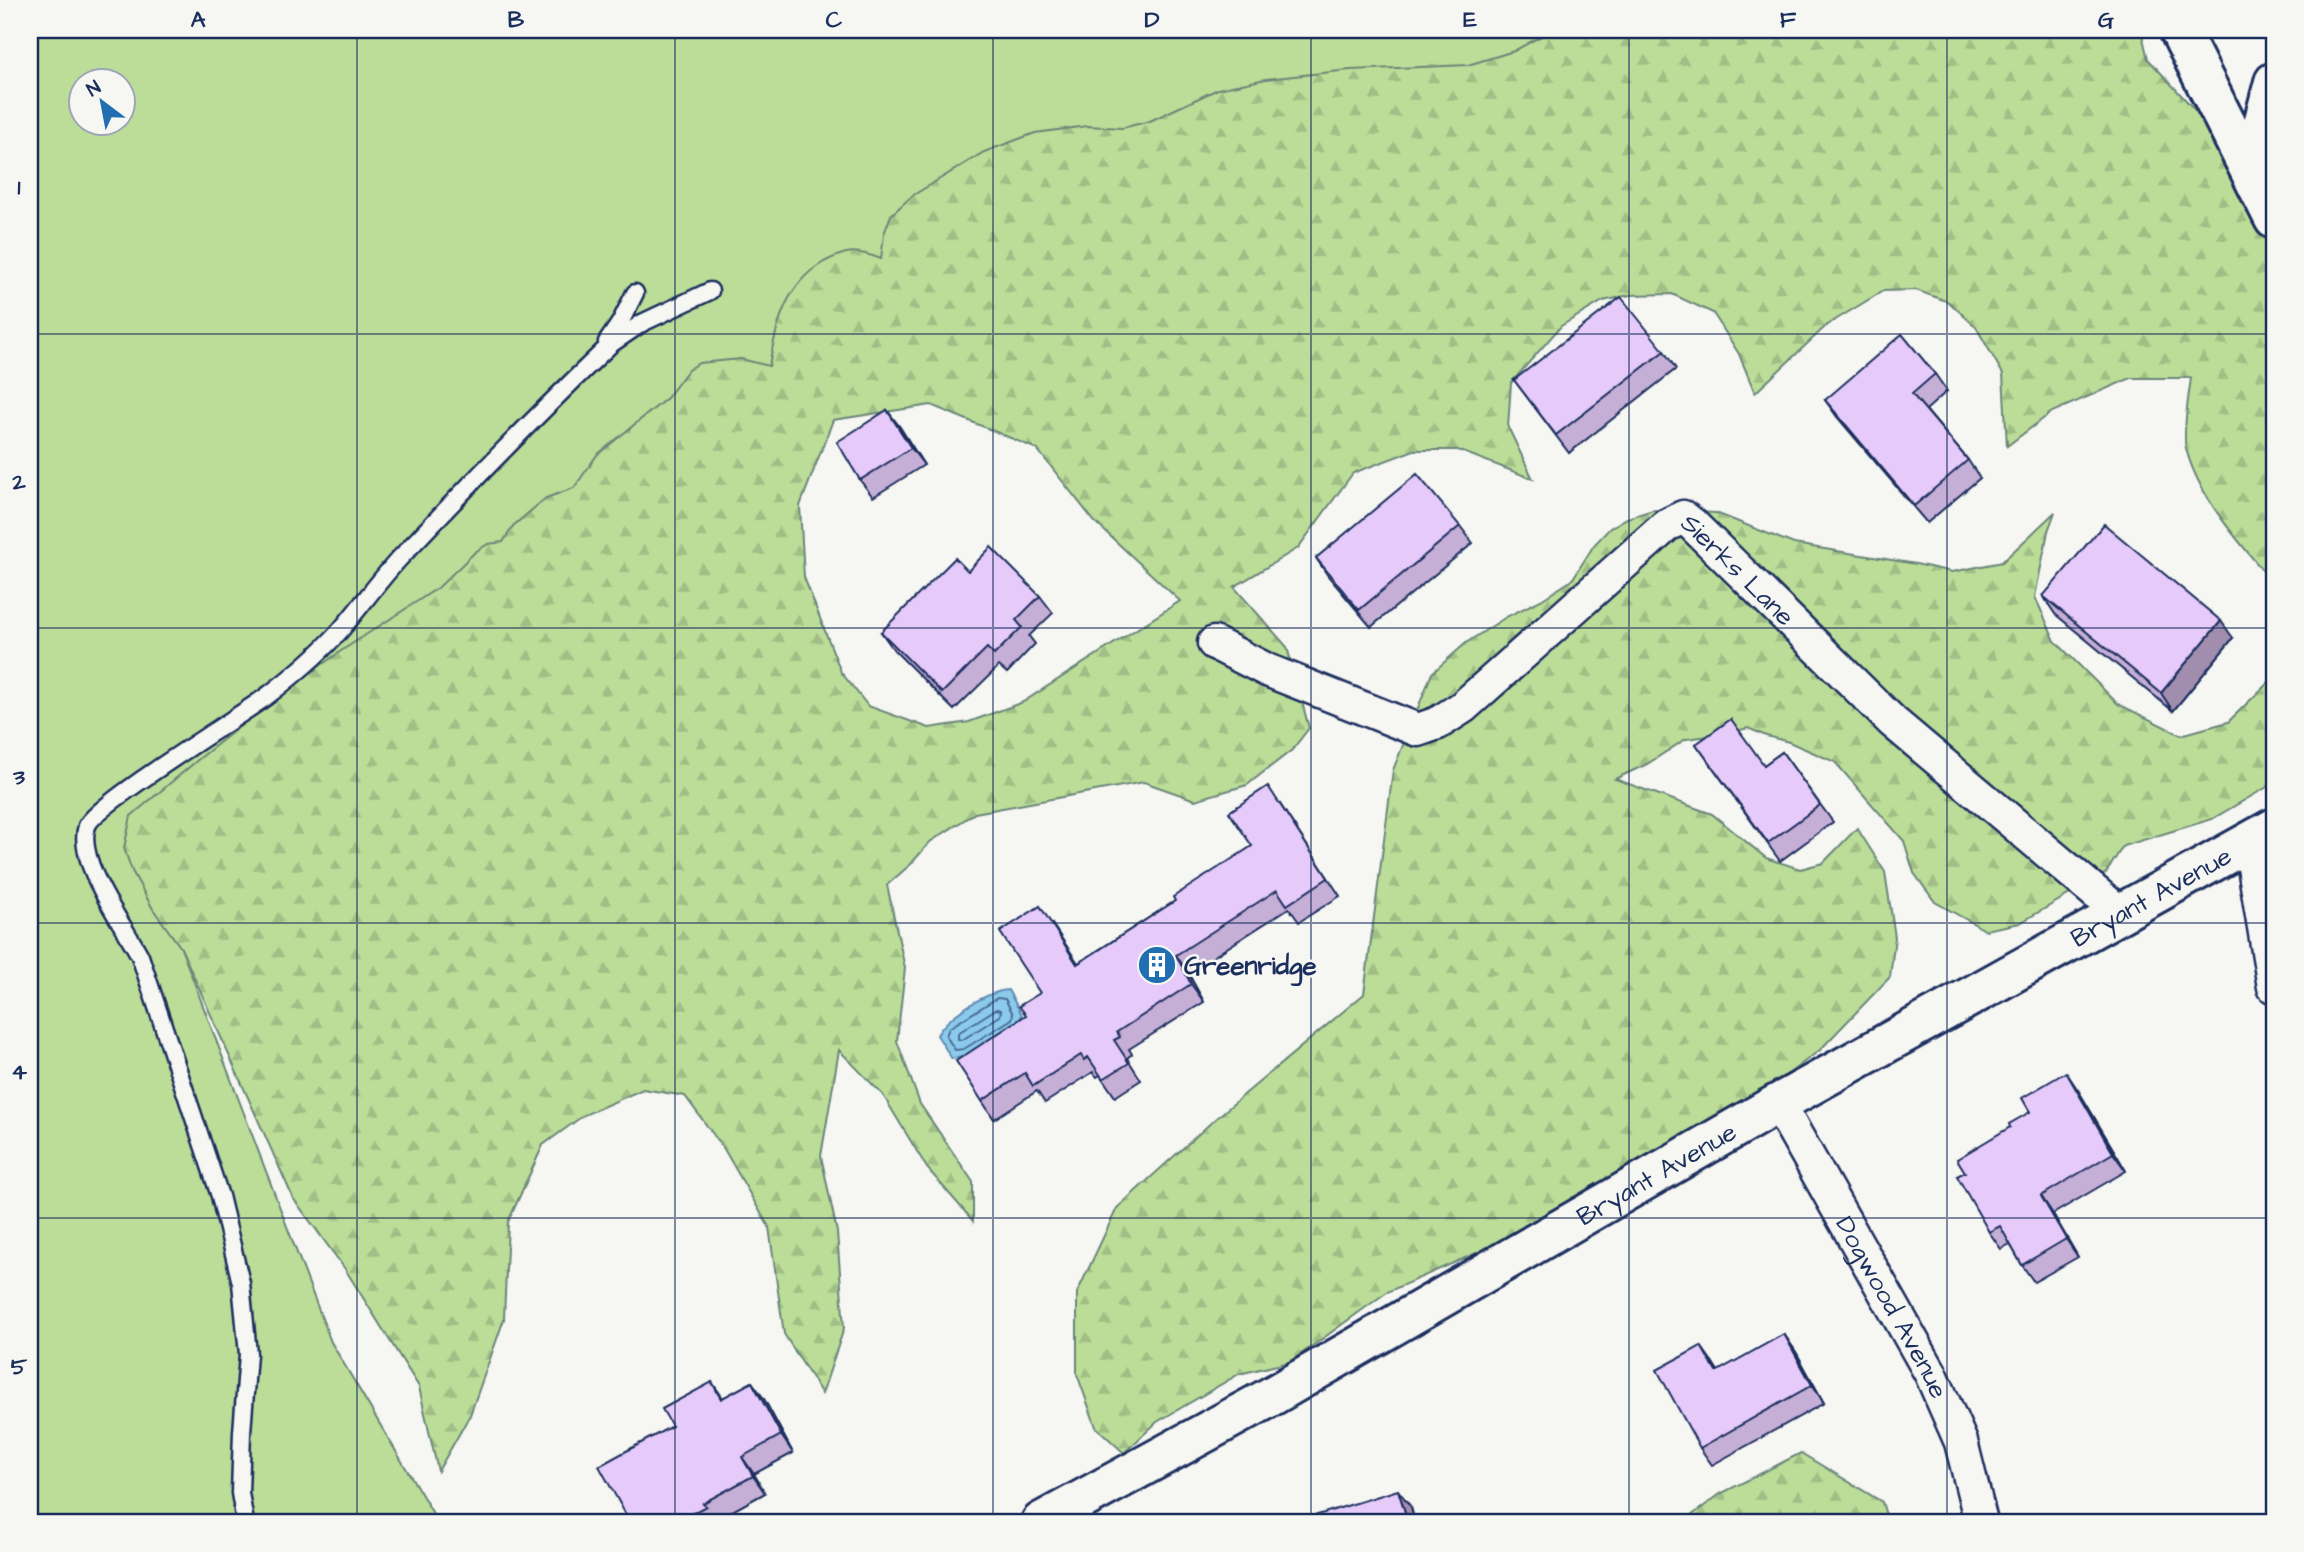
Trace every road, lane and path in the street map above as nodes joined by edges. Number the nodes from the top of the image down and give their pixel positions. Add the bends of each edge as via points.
1 (2189, 32) edge
2 (2274, 82) edge
3 (2270, 211) edge
4 (710, 291) dead end
5 (635, 293) dead end
6 (597, 357) junction
7 (1214, 643) dead end
8 (2262, 836) edge
9 (2120, 913) junction
10 (2274, 987) edge
11 (1778, 1103) junction
12 (245, 1522) edge
13 (1041, 1522) edge
14 (1981, 1522) edge

1 - 3 main road
2 - 3 main road via 2263,124
4 - 6 lane via 642,323
5 - 6 lane
6 - 12 lane via 453,502 304,667 96,814 87,825 89,860 140,956 220,1196 241,1283 248,1354 240,1493
7 - 9 street, Sierks Lane via 1267,670 1418,730 1463,707 1667,525 1683,517 1893,722
8 - 9 main road, Bryant Avenue
8 - 10 street
9 - 11 main road, Bryant Avenue
11 - 13 main road, Bryant Avenue via 1265,1400
11 - 14 street, Dogwood Avenue via 1931,1374 1961,1442

